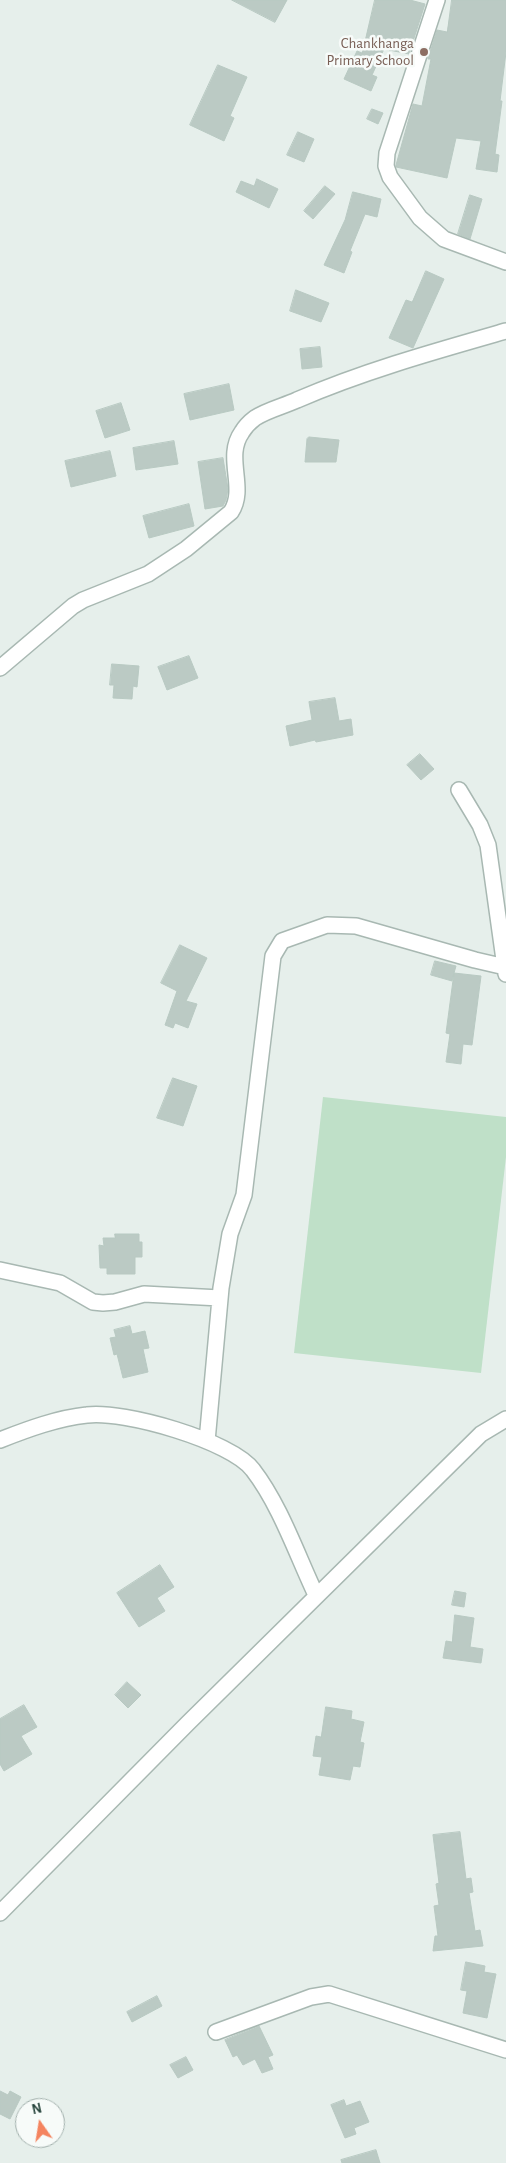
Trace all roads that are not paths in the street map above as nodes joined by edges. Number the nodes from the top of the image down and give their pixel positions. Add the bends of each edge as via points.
1 (437, 0) edge
2 (506, 262) edge
3 (506, 331) edge
4 (0, 668) edge
5 (459, 790) dead end
6 (505, 970) edge
7 (0, 1270) edge
8 (220, 1298) junction
9 (506, 1419) edge
10 (0, 1440) edge
11 (207, 1441) junction
12 (316, 1595) junction
13 (0, 1913) edge
14 (216, 2032) dead end
15 (506, 2050) edge

1 - 2 street via 387,153 386,166 412,210 444,239
3 - 4 street via 438,350 319,391 256,418 242,432 234,449 238,496 231,512 186,549 148,574 73,606
5 - 6 street via 483,830 488,845
6 - 8 street via 356,926 327,925 282,941 273,956 244,1196 230,1234
7 - 8 street via 60,1283 89,1300 103,1303 144,1294
8 - 11 street
9 - 12 street via 481,1434
10 - 11 street via 68,1418 102,1414
11 - 12 street via 239,1456 254,1470 276,1508
12 - 13 street
14 - 15 street via 311,1997 329,1994

